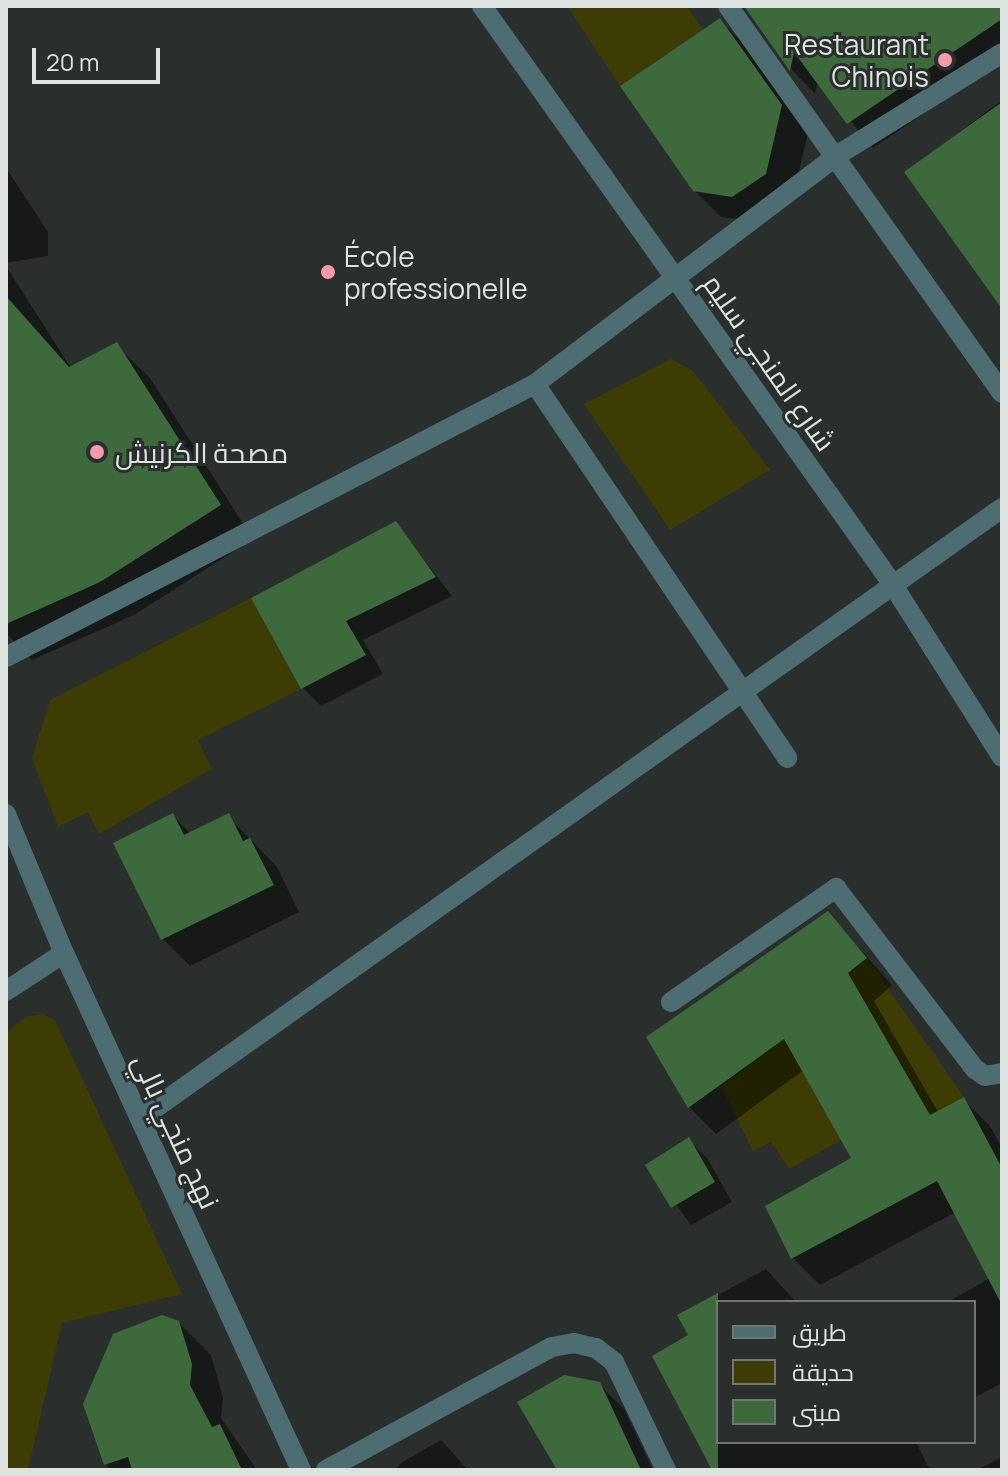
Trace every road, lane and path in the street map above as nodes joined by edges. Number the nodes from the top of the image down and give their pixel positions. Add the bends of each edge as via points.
1 (482, 6) edge
2 (728, 6) edge
3 (1002, 53) edge
4 (836, 156) junction
5 (675, 276) junction
6 (535, 384) junction
7 (1002, 393) edge
8 (1002, 508) edge
9 (891, 582) junction
10 (6, 657) edge
11 (743, 691) junction
12 (1002, 757) edge
13 (787, 758) dead end
14 (6, 814) edge
15 (64, 953) junction
16 (6, 991) edge
17 (671, 1002) dead end
18 (1002, 1073) edge
19 (141, 1118) junction
20 (301, 1470) edge
21 (326, 1470) edge
22 (666, 1470) edge

1 - 5 street, شارع المنجي سليم
2 - 4 street
3 - 4 street
4 - 5 street
4 - 7 street
5 - 6 street
5 - 9 street, شارع المنجي سليم
6 - 10 street
6 - 11 street
8 - 9 street
9 - 11 street
9 - 12 street, شارع المنجي سليم
11 - 13 street
11 - 19 street
14 - 15 street, نهج منجي بالي
15 - 16 street
15 - 19 street, نهج منجي بالي
17 - 18 street via 836,888 975,1069 985,1076
19 - 20 street, نهج منجي بالي
21 - 22 street via 552,1347 574,1343 596,1348 614,1362

